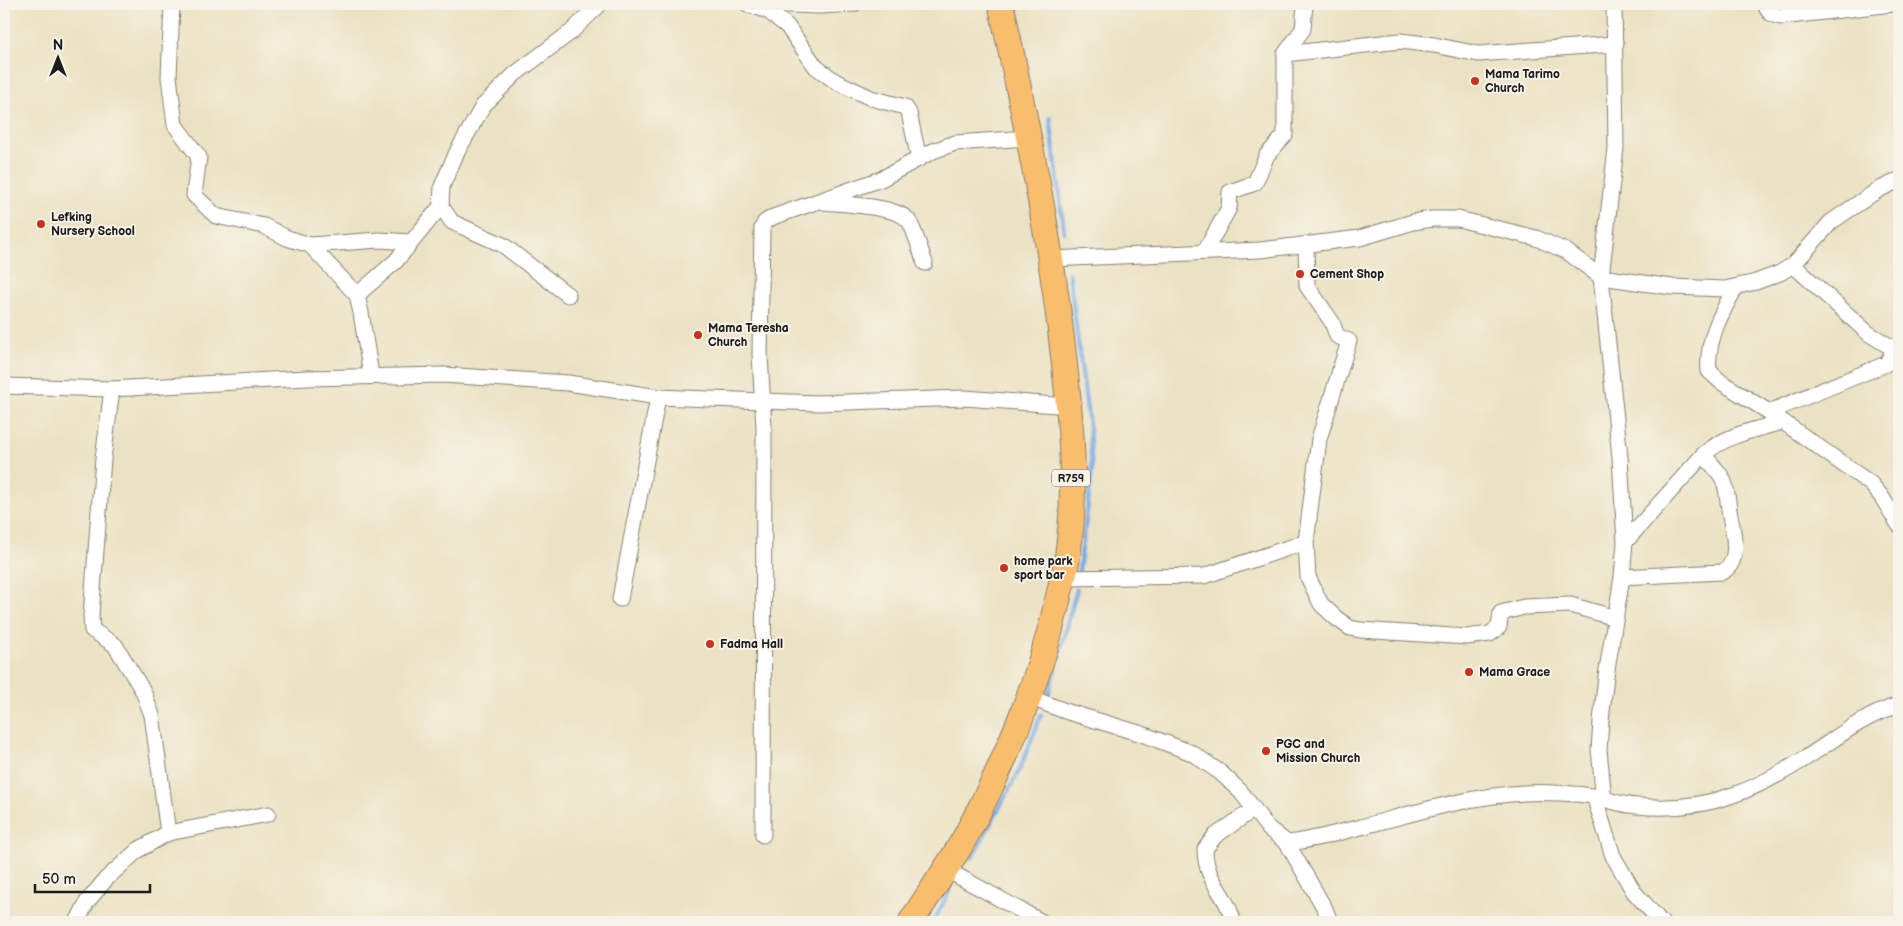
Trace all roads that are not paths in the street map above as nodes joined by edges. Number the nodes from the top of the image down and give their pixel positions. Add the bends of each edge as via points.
1 (172, 4) edge
2 (600, 4) edge
3 (747, 4) edge
4 (762, 4) edge
5 (854, 4) edge
6 (1001, 4) edge
7 (1305, 4) edge
8 (1614, 4) edge
9 (1765, 4) edge
10 (1892, 4) edge
11 (1616, 44) junction
12 (1285, 54) junction
13 (1029, 138) junction
14 (919, 159) junction
15 (1899, 180) edge
16 (817, 202) junction
17 (441, 206) junction
18 (411, 242) junction
19 (1306, 244) junction
20 (310, 245) junction
21 (1205, 251) junction
22 (1050, 259) junction
23 (925, 263) dead end
24 (1793, 265) junction
25 (1601, 277) junction
26 (1736, 287) junction
27 (356, 295) junction
28 (568, 295) dead end
29 (1897, 350) edge
30 (371, 376) junction
31 (4, 386) edge
32 (112, 389) junction
33 (658, 397) junction
34 (763, 401) junction
35 (1069, 406) junction
36 (1769, 412) junction
37 (1782, 422) junction
38 (1703, 455) junction
39 (1899, 525) edge
40 (1306, 542) junction
41 (1625, 542) junction
42 (1622, 577) junction
43 (1063, 578) junction
44 (620, 599) dead end
45 (1616, 618) junction
46 (1029, 698) junction
47 (1899, 705) edge
48 (1599, 798) junction
49 (1254, 809) junction
50 (268, 814) dead end
51 (168, 833) junction
52 (763, 835) dead end
53 (1287, 843) junction
54 (945, 869) junction
55 (77, 922) edge
56 (911, 922) edge
57 (1042, 922) edge
58 (1233, 922) edge
59 (1330, 922) edge
60 (1662, 922) edge

1 - 20 street via 169,77 175,125 199,156 194,195 216,216 264,226
2 - 17 street via 571,32 515,74 483,106 442,186
3 - 14 street via 768,11 787,26 816,66 835,80 871,98 905,107
4 - 5 street
6 - 13 main road, R759
7 - 12 street via 1304,28
8 - 11 street
9 - 10 street via 1772,15 1781,16
11 - 12 street via 1478,54 1400,41
11 - 25 street via 1616,148
12 - 21 street via 1285,135 1266,155 1255,182 1230,192 1229,208
13 - 14 street via 955,144
13 - 22 main road, R759
14 - 16 street via 881,179
15 - 24 street via 1878,190 1831,222
16 - 23 street via 860,205 897,213 908,220
16 - 34 street via 773,217 762,228 760,354
17 - 18 street
17 - 28 street via 452,222 503,246
18 - 20 street via 379,240
18 - 27 street via 396,261
19 - 21 street via 1260,250
19 - 25 street via 1360,238 1413,222 1458,219 1536,238 1566,251
19 - 40 street via 1306,286 1332,322 1337,336 1349,341 1319,440
20 - 27 street
21 - 22 street
22 - 35 main road, R759
24 - 26 street via 1772,276
24 - 29 street via 1868,333
25 - 26 street via 1672,287
25 - 41 street via 1620,457
26 - 36 street via 1709,347 1709,371
27 - 30 street
29 - 36 street via 1886,364
30 - 32 street
30 - 33 street via 443,375 568,383
31 - 32 street
32 - 51 street via 90,616 92,630 114,646 124,659 143,691 152,715
33 - 34 street
33 - 44 street
34 - 35 street via 818,403 965,398
34 - 52 street
35 - 43 main road, R759 via 1072,500
36 - 37 street
37 - 38 street via 1727,439
37 - 39 street via 1871,484
38 - 41 street
38 - 42 street via 1724,481 1735,546 1731,564 1722,572
40 - 43 street via 1204,576
40 - 45 street via 1308,577 1321,604 1350,628 1467,637 1490,634 1499,627 1502,613 1524,607 1570,605
41 - 42 street
42 - 45 street
43 - 46 main road, R759 via 1052,627
45 - 48 street via 1606,676 1599,750
46 - 49 street via 1192,753 1221,773
46 - 54 main road, R759 via 998,771
47 - 48 street via 1882,710 1766,781 1733,795 1698,805 1665,807 1635,806
48 - 53 street via 1524,793 1418,812
48 - 60 street via 1613,856 1634,892
49 - 53 street via 1268,828
49 - 58 street via 1215,836 1205,849 1208,872
50 - 51 street
51 - 55 street via 138,850 106,879 87,902
53 - 59 street
54 - 56 main road, R759
54 - 57 street

